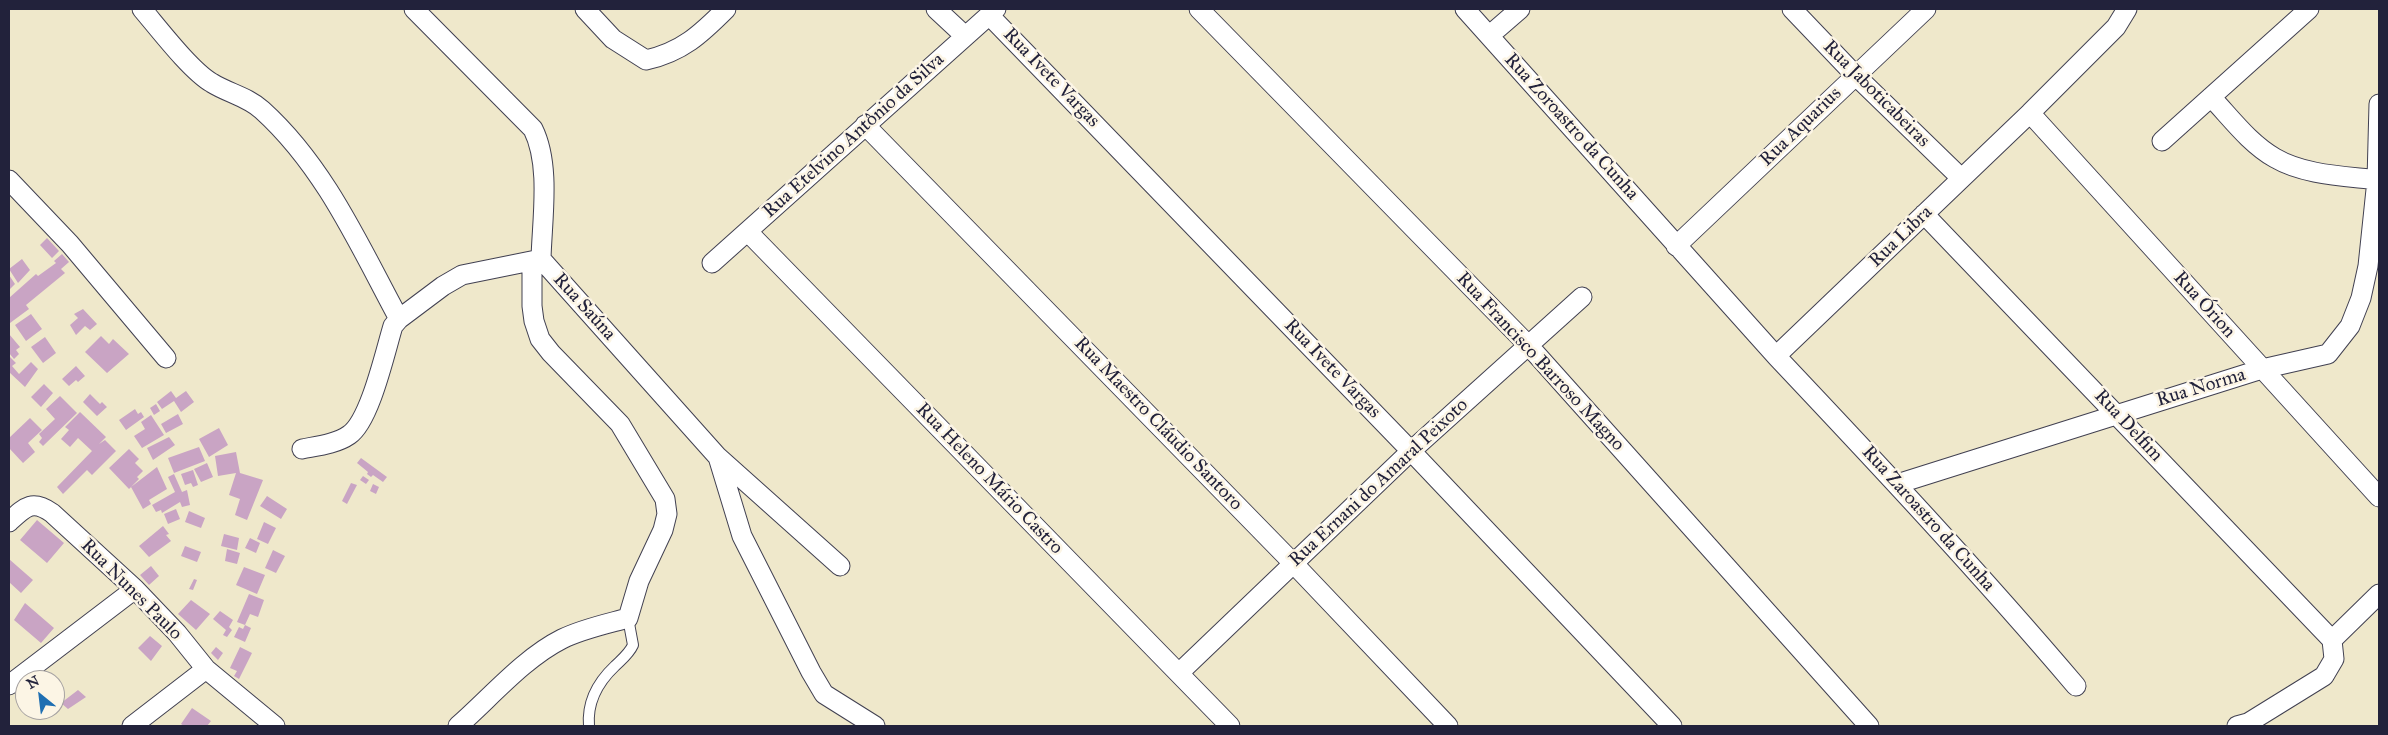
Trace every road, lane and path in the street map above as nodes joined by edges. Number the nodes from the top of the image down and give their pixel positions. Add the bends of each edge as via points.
1 (142, 9) edge
2 (414, 9) edge
3 (585, 9) edge
4 (726, 9) edge
5 (936, 9) edge
6 (1199, 9) edge
7 (1465, 9) edge
8 (1520, 9) edge
9 (1792, 9) edge
10 (1926, 9) edge
11 (2126, 9) edge
12 (2308, 9) edge
13 (993, 12) edge
14 (965, 36) junction
15 (1490, 36) junction
16 (1855, 76) junction
17 (2211, 97) junction
18 (2379, 111) edge
19 (2030, 113) junction
20 (865, 125) junction
21 (2162, 141) dead end
22 (1961, 178) junction
23 (9, 180) edge
24 (2376, 180) junction
25 (1924, 214) junction
26 (748, 232) junction
27 (1676, 246) junction
28 (536, 260) junction
29 (712, 263) dead end
30 (2374, 271) edge
31 (1582, 297) dead end
32 (399, 319) junction
33 (1529, 346) junction
34 (1776, 356) junction
35 (166, 358) dead end
36 (2262, 369) junction
37 (2117, 414) junction
38 (302, 449) dead end
39 (1411, 450) junction
40 (717, 456) junction
41 (1897, 484) junction
42 (2379, 498) edge
43 (9, 522) edge
44 (1293, 563) junction
45 (840, 566) dead end
46 (135, 590) junction
47 (2379, 594) edge
48 (628, 618) junction
49 (2332, 640) junction
50 (206, 669) junction
51 (1179, 673) junction
52 (9, 685) edge
53 (2076, 686) dead end
54 (132, 726) edge
55 (274, 726) edge
56 (458, 726) edge
57 (589, 726) edge
58 (875, 726) edge
59 (1230, 726) edge
60 (1448, 726) edge
61 (1672, 726) edge
62 (1869, 726) edge
63 (2237, 726) edge

1 - 32 street via 199,73 212,84 234,92 261,109 299,149 331,192
2 - 28 street, Rua Saúna via 527,121 536,135 543,160
3 - 4 street via 613,39 646,60 678,50
5 - 14 street
6 - 33 street, Rua Francisco Barroso Magno
7 - 15 street, Rua Zoroastro da Cunha
8 - 15 street
9 - 16 street, Rua Jaboticabeiras
10 - 16 street, Rua Aquarius
11 - 19 street, Rua Libra via 2116,27
12 - 17 street
13 - 14 street, Rua Etelvino Antônio da Silva
13 - 39 street, Rua Ivete Vargas
14 - 20 street, Rua Etelvino Antônio da Silva
15 - 27 street, Rua Zoroastro da Cunha
16 - 22 street, Rua Jaboticabeiras
16 - 27 street, Rua Aquarius
17 - 21 street
17 - 24 street via 2254,143 2275,159 2319,172
18 - 24 street, Rua Norma
19 - 22 street, Rua Libra
19 - 36 street, Rua Órion
20 - 26 street, Rua Etelvino Antônio da Silva
20 - 44 street, Rua Maestro Cláudio Santoro
22 - 25 street, Rua Libra
23 - 35 street via 70,244
24 - 30 street, Rua Norma
25 - 34 street, Rua Libra
25 - 37 street, Rua Delfim
26 - 29 street, Rua Etelvino Antônio da Silva
26 - 51 street, Rua Heleno Mário Castro
27 - 34 street
28 - 32 street via 462,276
28 - 40 street, Rua Saúna
28 - 48 street via 532,306 540,339 620,424 665,499 667,514 663,530 639,581
30 - 36 street, Rua Norma via 2350,326 2328,354
31 - 33 street, Rua Ernani do Amaral Peixoto
32 - 38 street via 393,326 362,424 339,441
33 - 39 street, Rua Ernani do Amaral Peixoto
33 - 62 street, Rua Francisco Barroso Magno
34 - 41 street, Rua Zaroastro da Cunha
36 - 37 street, Rua Norma
36 - 42 street, Rua Órion
37 - 41 street, Rua Norma
37 - 49 street, Rua Delfim
39 - 44 street, Rua Ernani do Amaral Peixoto
39 - 61 street, Rua Ivete Vargas
40 - 45 street, Rua Saúna
40 - 58 street via 742,536 811,672 824,694
41 - 53 street, Rua Zaroastro da Cunha
43 - 46 street, Rua Nunes Paulo via 21,511 41,505
44 - 51 street, Rua Ernani do Amaral Peixoto
44 - 60 street, Rua Maestro Cláudio Santoro
46 - 50 street, Rua Nunes Paulo
46 - 52 street
47 - 49 street
48 - 56 street via 588,629 546,648
48 - 57 lane via 633,645 600,681 591,700
49 - 63 street via 2334,659 2324,676 2248,723
50 - 54 street
50 - 55 street, Rua Nunes Paulo
51 - 59 street, Rua Heleno Mário Castro

